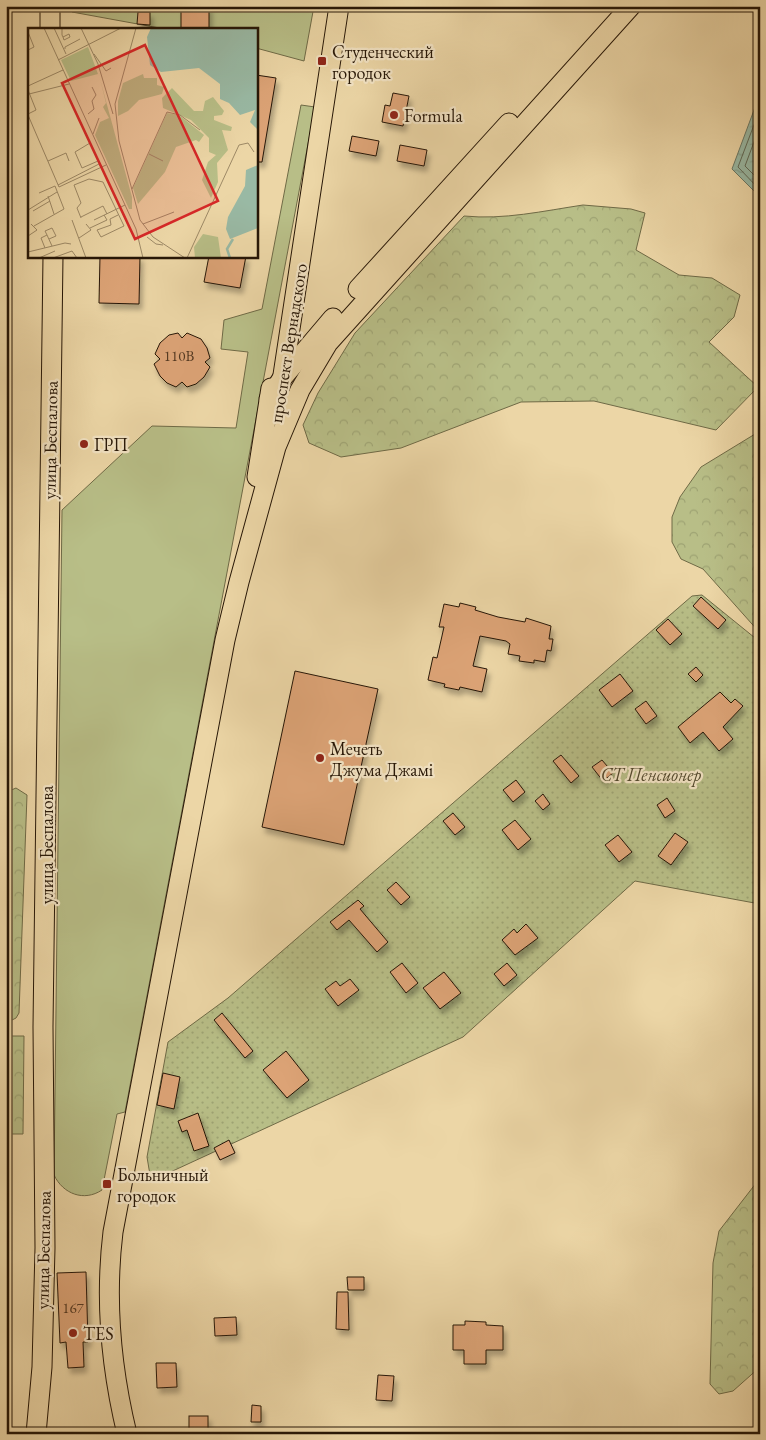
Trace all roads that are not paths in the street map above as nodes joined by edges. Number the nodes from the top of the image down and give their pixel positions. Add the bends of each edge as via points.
1 (50, 6) edge
2 (339, 6) edge
3 (618, 6) edge
4 (631, 6) edge
5 (50, 28) edge
6 (308, 210) junction
7 (53, 258) edge
8 (283, 377) junction
9 (268, 399) junction
10 (267, 475) junction
11 (239, 582) junction
12 (36, 1434) edge
13 (127, 1434) edge

1 - 5 main road
2 - 6 main road, проспект Вернадского
3 - 8 main road via 408,233
4 - 10 main road via 328,343 286,419
6 - 8 main road, проспект Вернадского
6 - 9 main road, проспект Вернадского
7 - 12 main road, улица Беспалова via 43,1027 44,1248 42,1367
8 - 9 main road
8 - 10 main road, проспект Вернадского
9 - 11 main road, проспект Вернадского
10 - 11 main road
11 - 13 main road via 225,640 111,1252 113,1354

